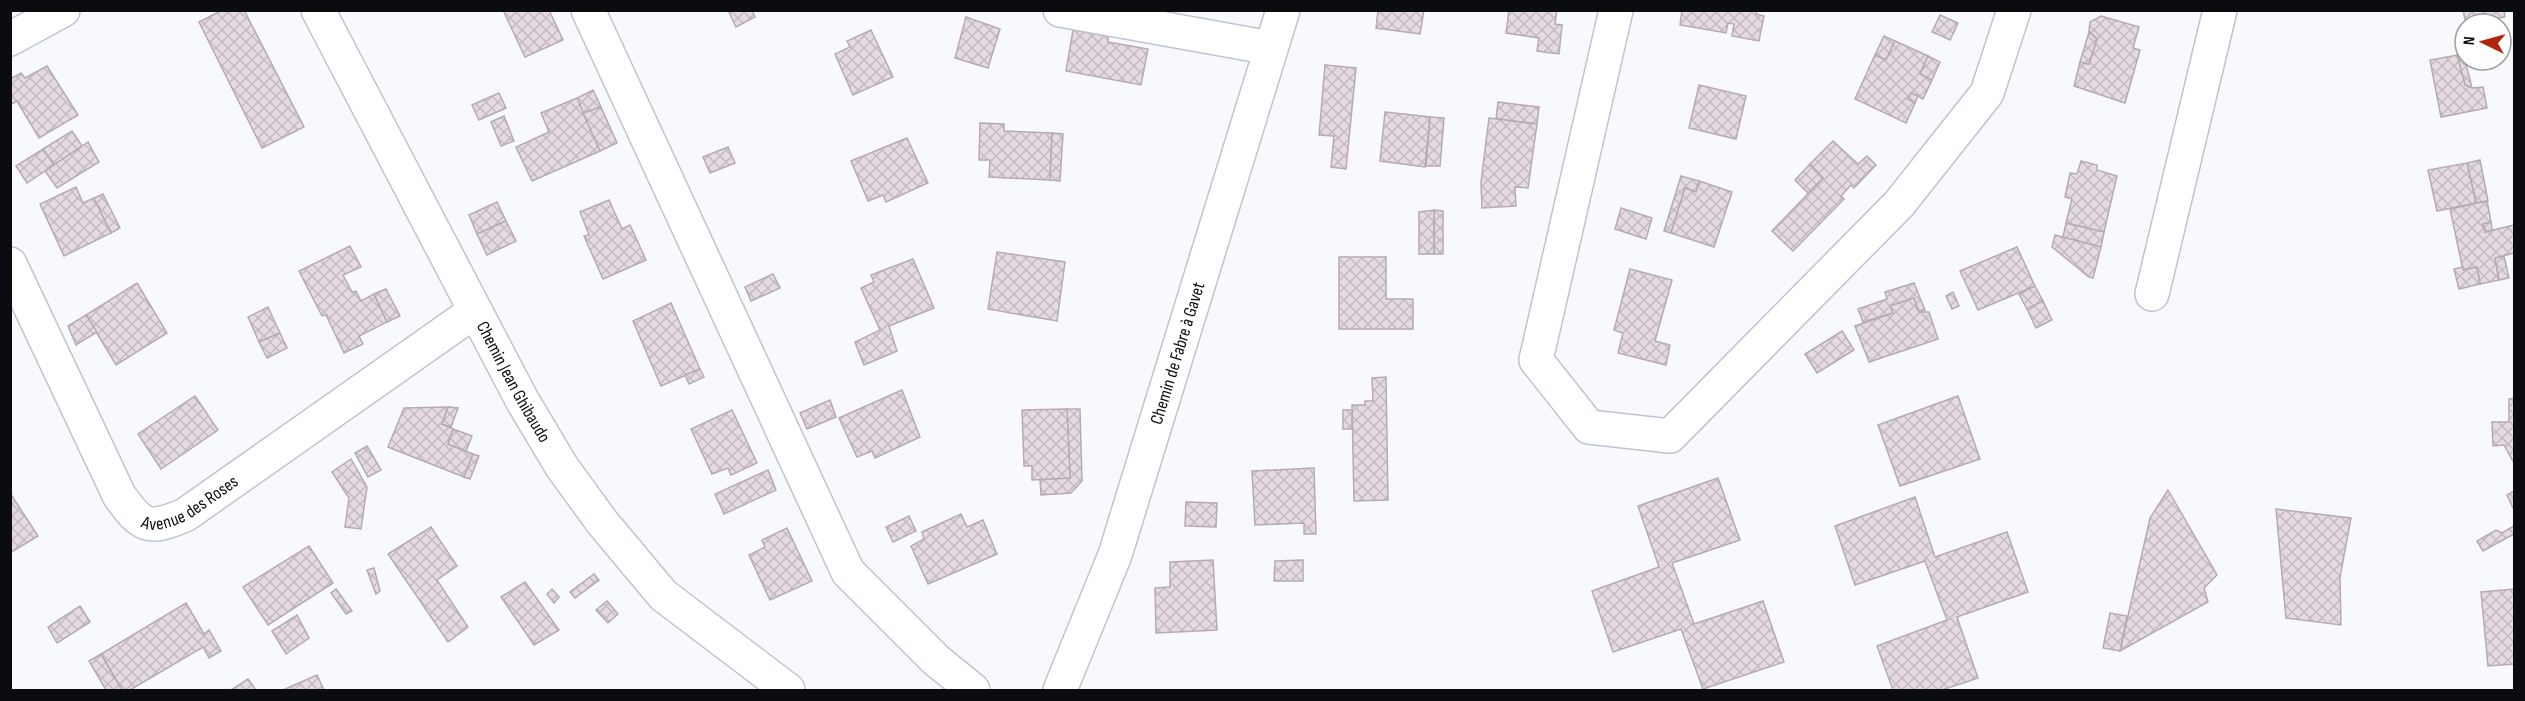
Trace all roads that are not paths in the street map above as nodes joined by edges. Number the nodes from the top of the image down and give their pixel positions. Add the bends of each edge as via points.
1 (63, 10) edge
2 (318, 10) edge
3 (588, 10) edge
4 (1060, 10) edge
5 (1283, 10) edge
6 (1616, 10) edge
7 (2014, 10) edge
8 (2220, 10) edge
9 (10, 39) edge
10 (1271, 48) junction
11 (10, 264) edge
12 (2152, 294) dead end
13 (475, 311) junction
14 (788, 690) edge
15 (973, 690) edge
16 (1060, 690) edge

1 - 9 street
2 - 13 street, Chemin Jean Ghibaudo
3 - 15 street via 848,572 936,660
4 - 10 street
5 - 10 street, Chemin de Fabre à Gavet
6 - 7 street via 1536,360 1589,427 1670,436 1899,204 1987,93
8 - 12 street
10 - 16 street, Chemin de Fabre à Gavet via 1115,555
11 - 13 street, Avenue des Roses via 119,495 135,518 159,526 186,515
13 - 14 street, Chemin Jean Ghibaudo via 562,467 602,522 663,595

